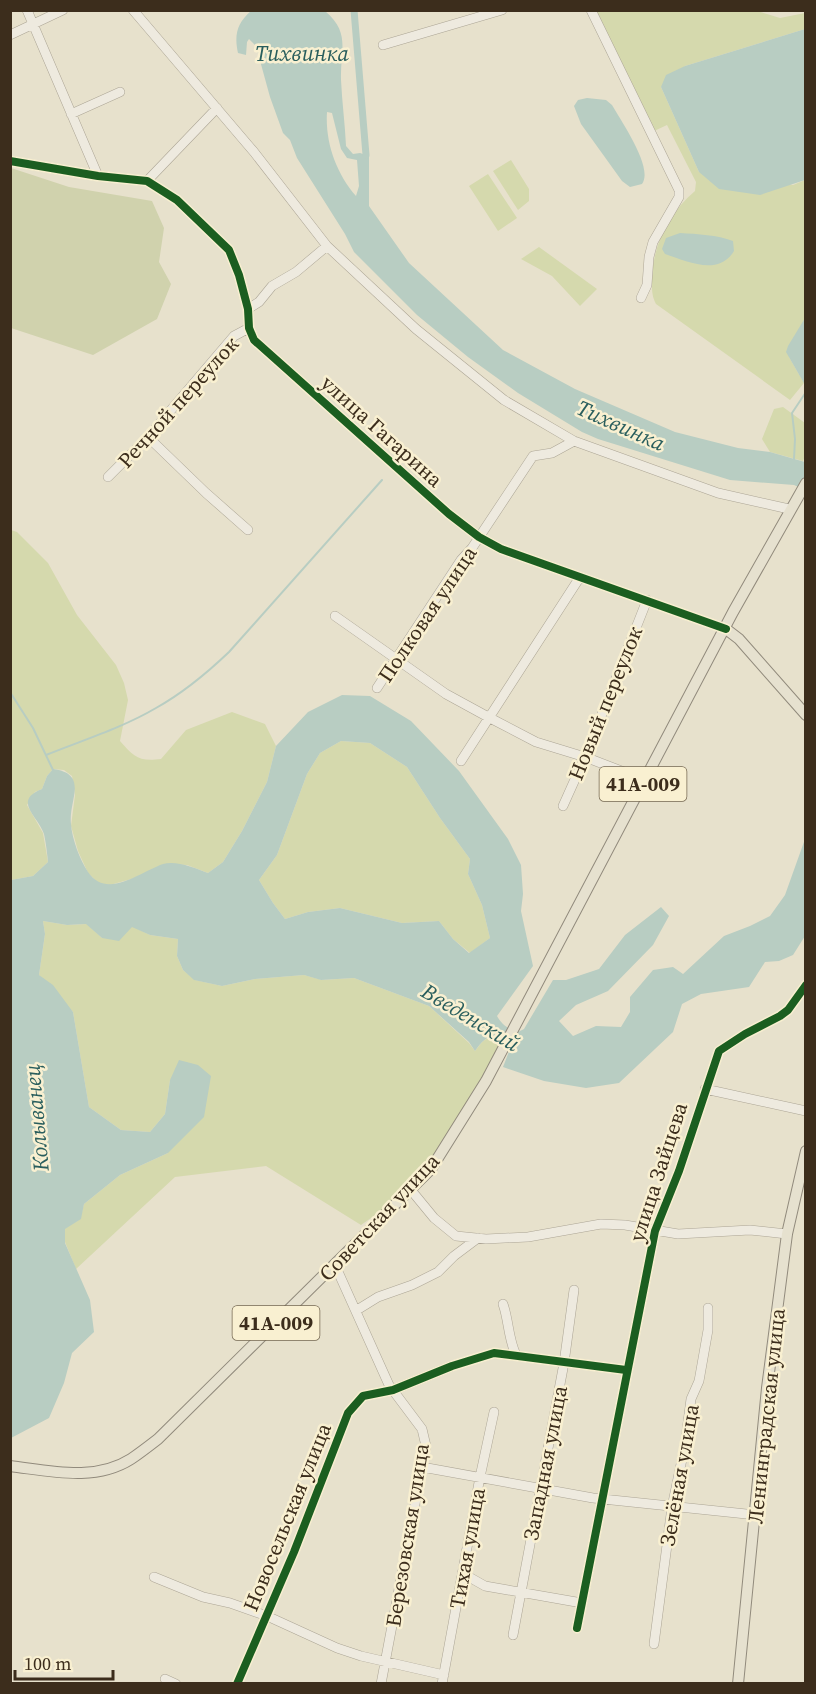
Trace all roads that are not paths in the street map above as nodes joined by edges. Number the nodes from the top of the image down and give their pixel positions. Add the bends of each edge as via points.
1 (27, 10) edge
2 (63, 10) edge
3 (133, 10) edge
4 (502, 10) edge
5 (591, 10) edge
6 (32, 25) junction
7 (10, 35) edge
8 (383, 45) dead end
9 (120, 92) dead end
10 (217, 108) junction
11 (71, 114) junction
12 (10, 161) edge
13 (98, 176) junction
14 (147, 181) junction
15 (327, 246) junction
16 (641, 298) dead end
17 (248, 309) junction
18 (249, 328) junction
19 (148, 437) junction
20 (574, 441) junction
21 (108, 477) dead end
22 (806, 483) edge
23 (789, 509) junction
24 (248, 531) dead end
25 (479, 537) junction
26 (580, 577) junction
27 (647, 600) junction
28 (335, 616) dead end
29 (726, 629) junction
30 (395, 659) junction
31 (377, 687) dead end
32 (806, 715) edge
33 (490, 718) junction
34 (585, 757) junction
35 (461, 761) dead end
36 (645, 780) junction
37 (563, 806) dead end
38 (806, 985) edge
39 (705, 1089) junction
40 (806, 1111) edge
41 (806, 1151) edge
42 (411, 1190) junction
43 (655, 1231) junction
44 (787, 1234) junction
45 (478, 1238) junction
46 (335, 1265) junction
47 (574, 1290) dead end
48 (503, 1304) dead end
49 (708, 1308) dead end
50 (357, 1310) junction
51 (516, 1355) junction
52 (564, 1363) junction
53 (626, 1370) junction
54 (393, 1390) junction
55 (494, 1412) dead end
56 (10, 1466) edge
57 (422, 1467) junction
58 (480, 1477) junction
59 (540, 1489) junction
60 (603, 1499) junction
61 (672, 1507) junction
62 (756, 1515) junction
63 (462, 1573) junction
64 (154, 1577) dead end
65 (521, 1593) junction
66 (582, 1603) junction
67 (267, 1616) junction
68 (577, 1628) dead end
69 (513, 1635) dead end
70 (654, 1644) dead end
71 (386, 1662) junction
72 (165, 1679) dead end
73 (443, 1679) edge
74 (176, 1683) edge
75 (237, 1683) edge
76 (381, 1683) edge
77 (738, 1683) edge

1 - 6 street
2 - 6 street
3 - 10 street
4 - 8 street
5 - 16 street via 679,190 679,197 653,242 647,285
6 - 7 street
6 - 11 street
9 - 11 street
10 - 14 street
10 - 15 street
11 - 13 street
12 - 13 street
13 - 14 street
14 - 17 street via 177,200 230,250
15 - 17 street via 272,286
15 - 20 street via 416,329 504,400
17 - 18 street
18 - 19 street, Речной переулок via 234,336
18 - 25 street, улица Гагарина via 254,340
19 - 21 street, Речной переулок
19 - 24 street
20 - 23 street via 718,493
20 - 25 street, Полковая улица via 552,453 533,456
22 - 23 main road, 41А-009
23 - 29 main road, 41А-009
25 - 26 street, улица Гагарина via 501,549
25 - 30 street, Полковая улица
26 - 27 street, улица Гагарина
26 - 33 street
27 - 29 street, улица Гагарина
27 - 34 street, Новый переулок
28 - 30 street
29 - 32 main road via 740,639
29 - 36 main road, Советская улица / 41А-009
30 - 31 street, Полковая улица
30 - 33 street
33 - 34 street via 536,742
33 - 35 street
34 - 36 street
34 - 37 street, Новый переулок
36 - 42 main road, Советская улица / 41А-009 via 486,1081 430,1169
38 - 39 street, улица Зайцева via 788,1010 719,1051
39 - 40 street
39 - 43 street, улица Зайцева
41 - 44 main road, Ленинградская улица
42 - 45 street via 434,1218 456,1236
42 - 46 main road, Советская улица / 41А-009
43 - 44 street via 678,1234 750,1230
43 - 45 street via 625,1224 601,1224 528,1237
43 - 53 street, улица Зайцева
44 - 62 main road, Ленинградская улица
45 - 50 street via 438,1272
46 - 50 street, Березовская улица
46 - 56 main road, Советская улица / 41А-009 via 158,1439 130,1460 87,1474
47 - 52 street, Западная улица
48 - 51 street
49 - 61 street, Зелёная улица via 699,1381 691,1400
50 - 54 street, Березовская улица
51 - 52 street, Новосельская улица
51 - 54 street, Новосельская улица via 494,1353
52 - 53 street, Новосельская улица
52 - 59 street, Западная улица
53 - 60 street, улица Зайцева
54 - 57 street, Березовская улица via 422,1429 426,1446
54 - 67 street, Новосельская улица via 363,1396 348,1413
55 - 58 street, Тихая улица
57 - 58 street
57 - 71 street, Березовская улица
58 - 59 street
58 - 63 street, Тихая улица
59 - 60 street
59 - 65 street, Западная улица
60 - 61 street
60 - 66 street, улица Зайцева
61 - 62 street
61 - 70 street, Зелёная улица
62 - 77 main road, Ленинградская улица
63 - 65 street via 485,1586
63 - 73 street, Тихая улица
64 - 67 street
65 - 66 street
65 - 69 street, Западная улица
66 - 68 street, улица Зайцева
67 - 71 street via 337,1648
67 - 75 street, Новосельская улица
71 - 73 street
71 - 76 street, Березовская улица
72 - 74 street

